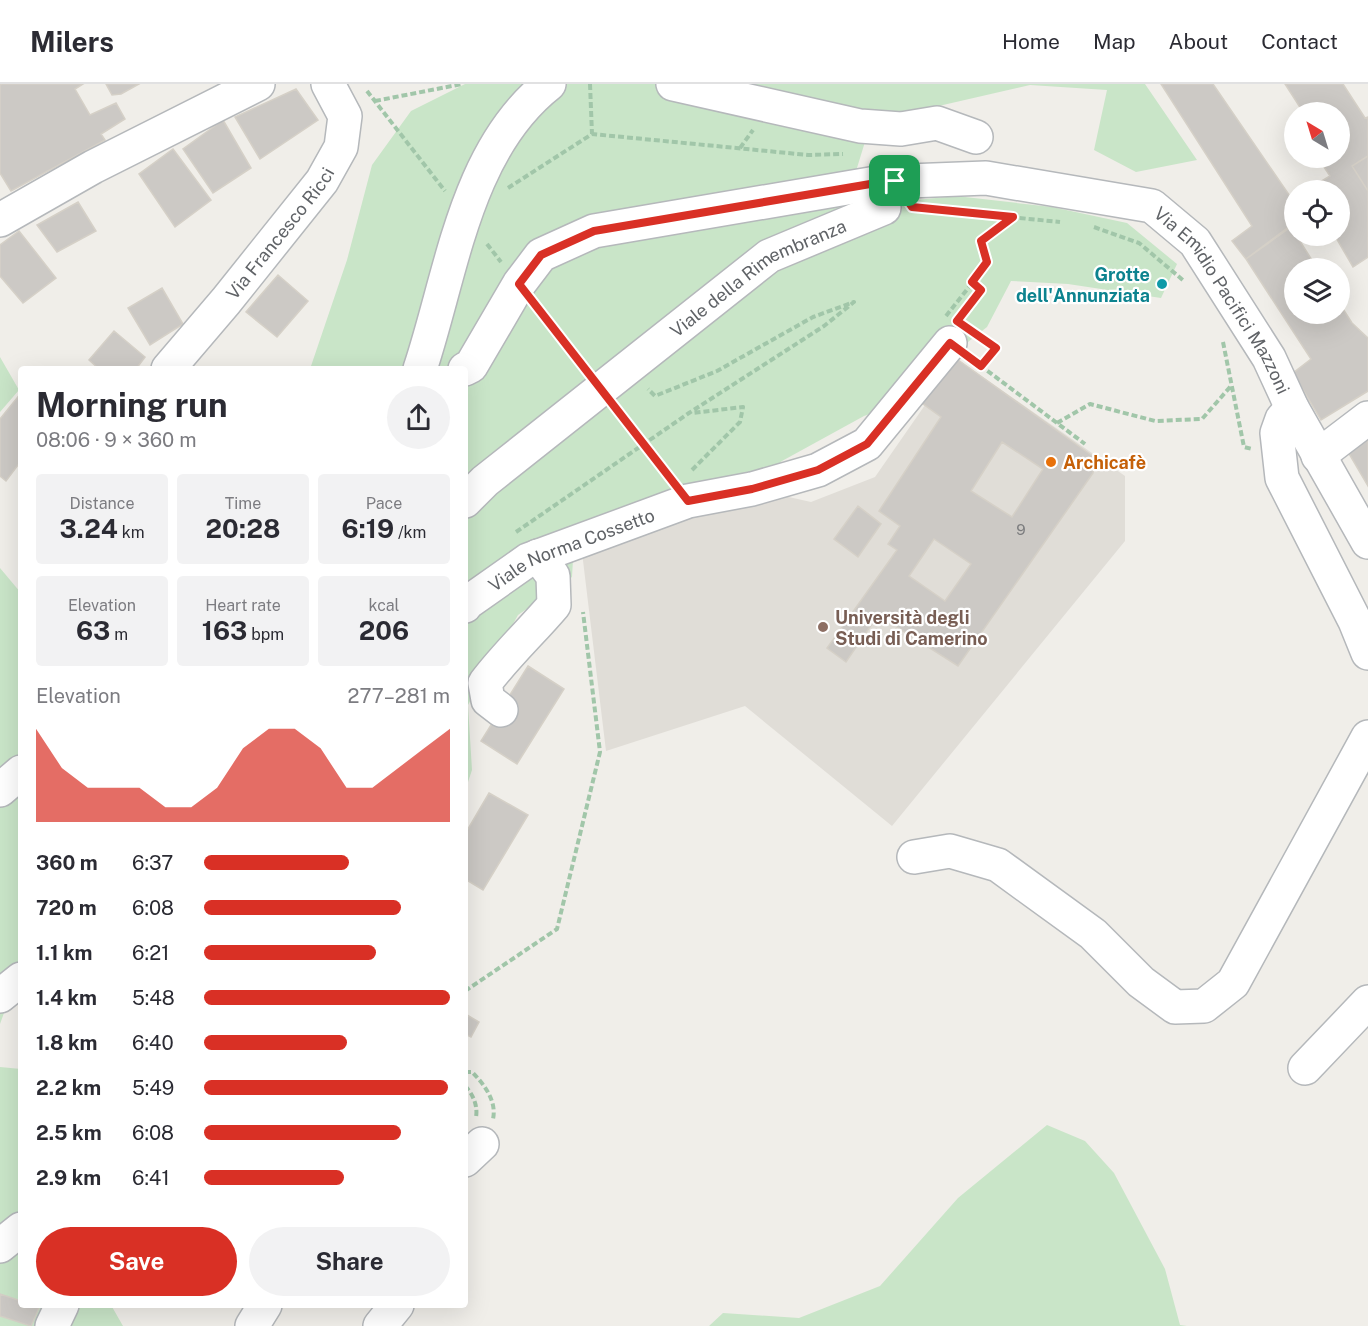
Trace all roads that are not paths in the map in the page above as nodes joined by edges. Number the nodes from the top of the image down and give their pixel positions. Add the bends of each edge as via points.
1 (258, 84) edge
2 (329, 84) edge
3 (337, 84) edge
4 (549, 84) edge
5 (673, 84) edge
6 (976, 137) dead end
7 (882, 182) junction
8 (0, 220) edge
9 (958, 327) road end
10 (171, 366) edge
11 (421, 366) edge
12 (468, 368) edge
13 (1292, 408) junction
14 (1368, 418) edge
15 (1318, 456) junction
16 (468, 498) edge
17 (1364, 528) edge
18 (538, 556) junction
19 (468, 602) edge
20 (1362, 629) edge
21 (1368, 653) edge
22 (501, 710) dead end
23 (1368, 737) edge
24 (18, 775) edge
25 (0, 790) edge
26 (914, 857) dead end
27 (18, 981) edge
28 (0, 996) edge
29 (1368, 1002) edge
30 (1305, 1068) dead end
31 (18, 1231) edge
32 (0, 1246) edge
33 (61, 1308) edge
34 (395, 1308) edge
35 (52, 1326) edge
36 (380, 1326) edge

1 - 8 street via 93,167
2 - 3 street
2 - 10 street, Via Francesco Ricci via 345,116 341,147 322,181
4 - 11 street via 498,140 473,191
5 - 6 street via 860,126 901,129 937,123
7 - 12 street via 594,231 541,255
7 - 13 street, Via Emidio Pacifici Mazzoni via 986,178 1152,206 1195,242 1269,358
7 - 16 street, Viale della Rimembranza via 884,208 769,256
9 - 18 street, Viale Norma Cossetto via 867,444 818,470 752,489 681,492
13 - 15 street, Via Emidio Pacifici Mazzoni
13 - 20 street via 1277,433 1282,478
14 - 15 street
15 - 17 street, Via Emidio Pacifici Mazzoni
18 - 19 street, Viale Norma Cossetto
18 - 22 street via 553,576 554,605 485,683 488,700
20 - 21 street
23 - 26 street via 1233,983 1204,1006 1175,1007 1141,982 1093,934 998,865 950,851
24 - 25 street
27 - 28 street
29 - 30 street
31 - 32 street
33 - 35 street
34 - 36 street

